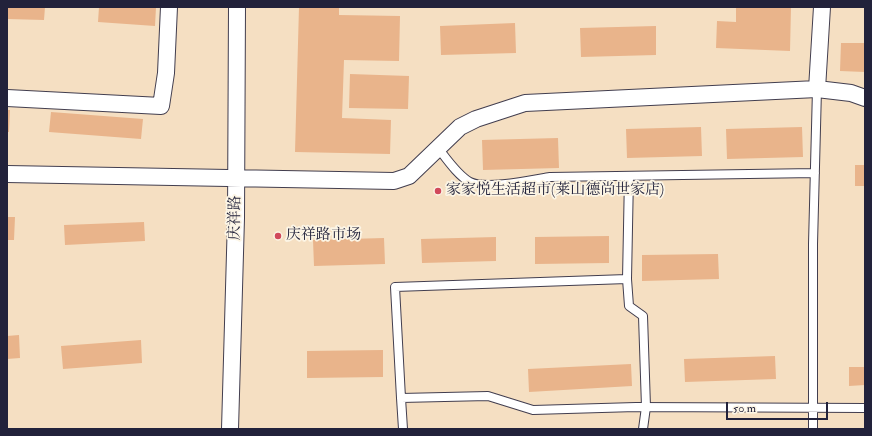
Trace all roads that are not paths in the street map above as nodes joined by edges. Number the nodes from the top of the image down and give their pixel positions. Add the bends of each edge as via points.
1 (169, 7) edge
2 (237, 7) edge
3 (822, 7) edge
4 (817, 89) junction
5 (7, 98) edge
6 (865, 98) edge
7 (438, 148) junction
8 (815, 173) junction
9 (7, 174) edge
10 (629, 176) junction
11 (236, 178) junction
12 (627, 279) junction
13 (401, 398) junction
14 (646, 407) junction
15 (813, 408) junction
16 (865, 408) edge
17 (230, 429) edge
18 (403, 429) edge
19 (643, 429) edge
20 (813, 429) edge

1 - 5 street via 166,73 161,106
2 - 11 street, 庆祥路
3 - 4 street
4 - 6 street via 851,93
4 - 7 street via 525,103 460,127
4 - 8 lane
7 - 10 lane via 461,176 478,185 550,177
7 - 11 street via 409,176 394,181
8 - 10 lane
8 - 15 lane
9 - 11 street
10 - 12 lane
11 - 17 street, 庆祥路
12 - 13 lane via 396,287
12 - 14 lane via 629,306 643,316
13 - 14 lane via 488,396 533,410
13 - 18 lane
14 - 15 lane
14 - 19 lane
15 - 16 lane
15 - 20 lane

